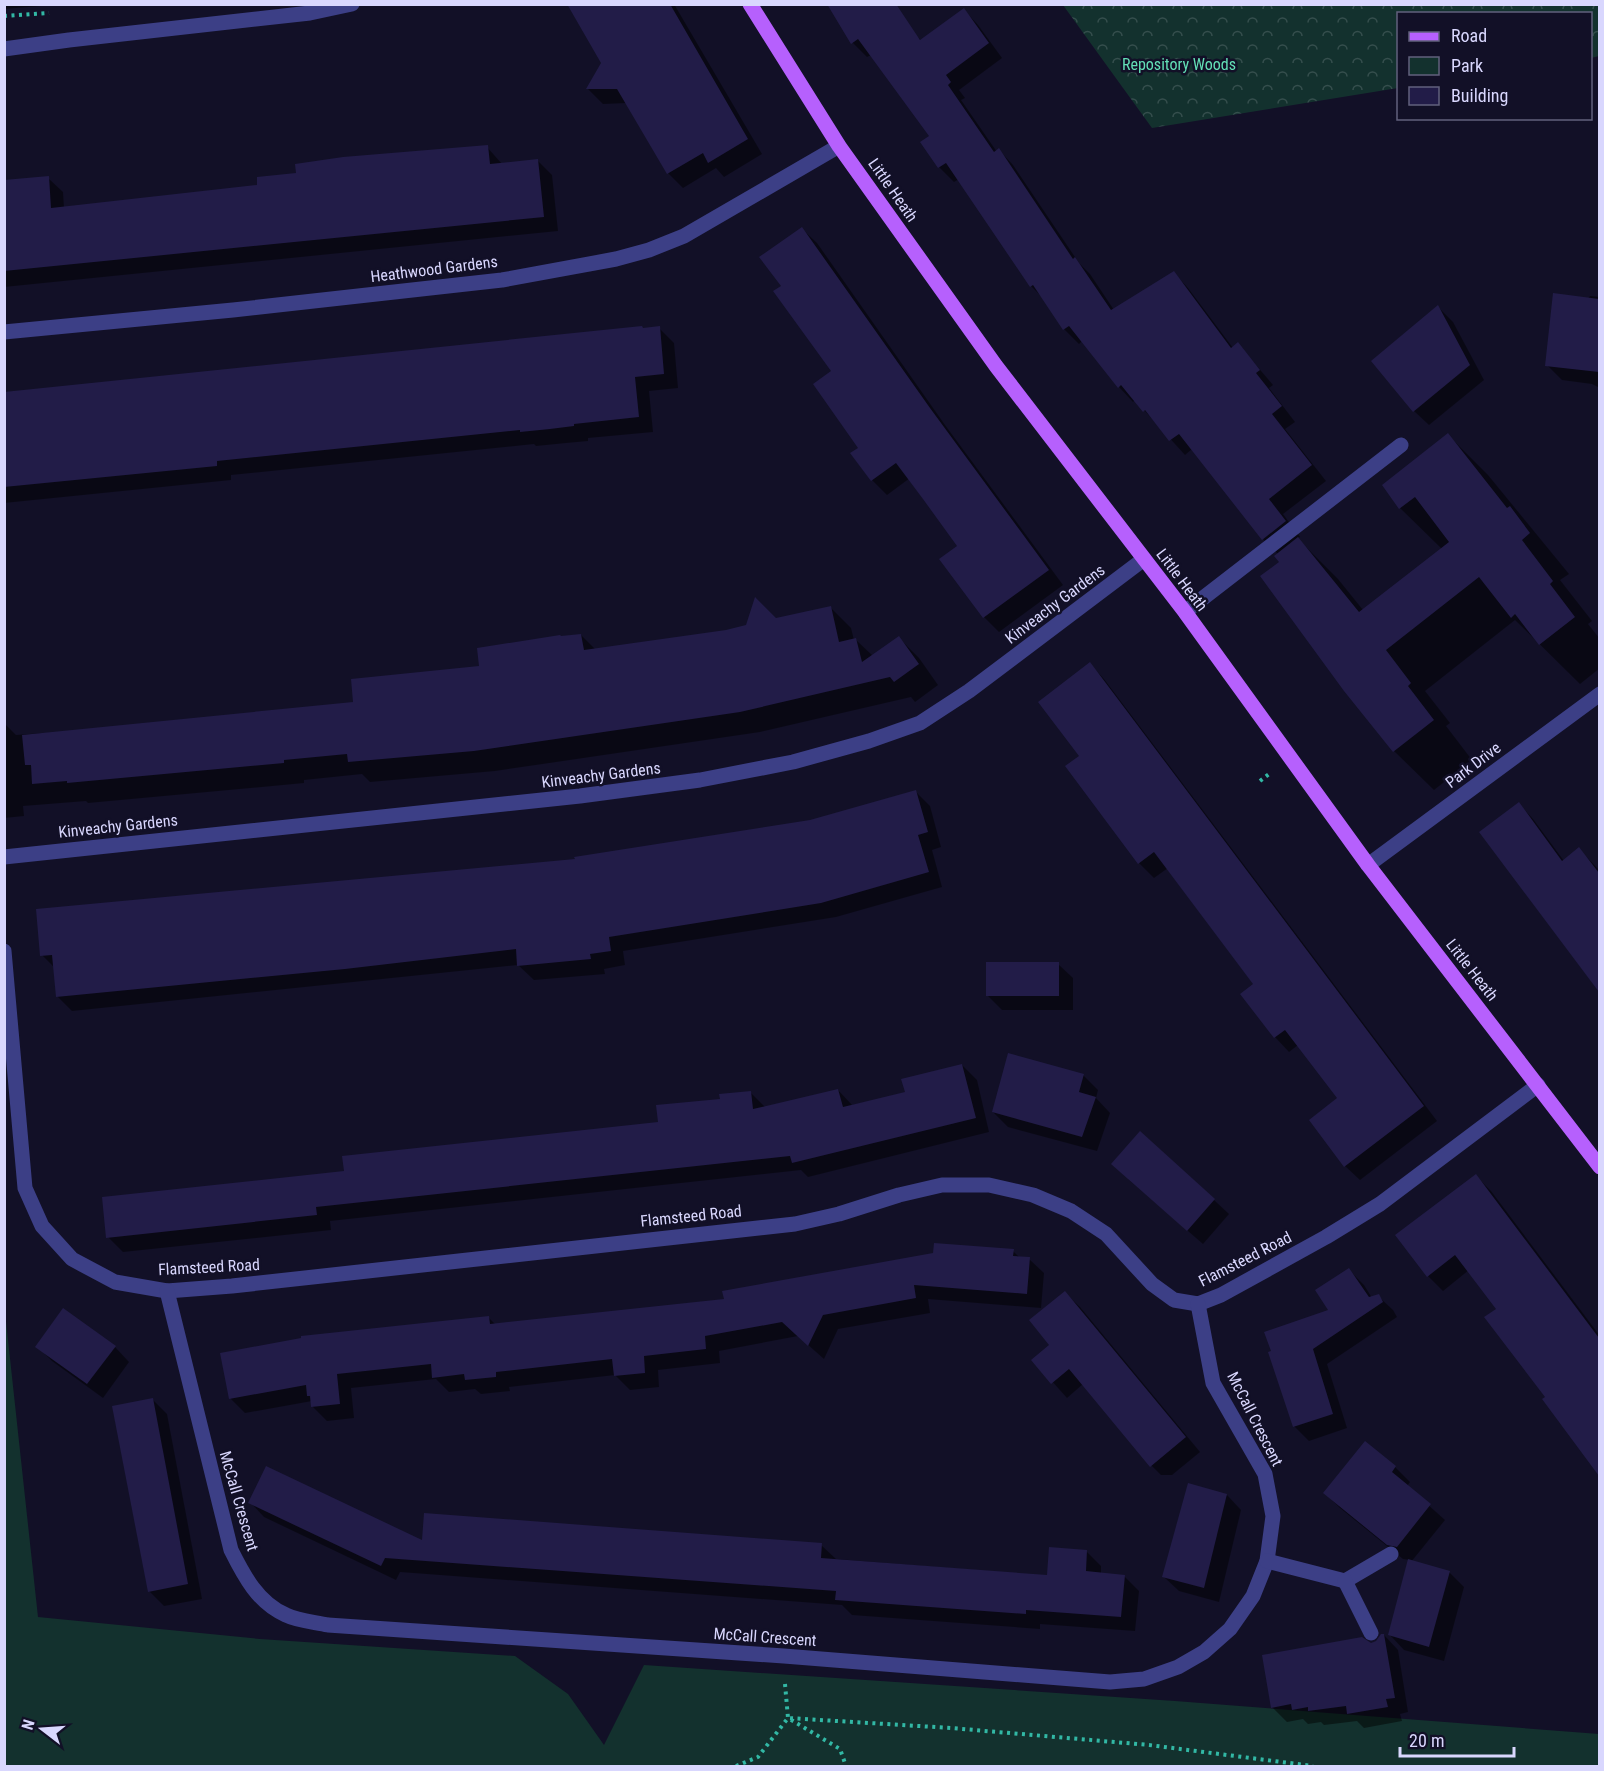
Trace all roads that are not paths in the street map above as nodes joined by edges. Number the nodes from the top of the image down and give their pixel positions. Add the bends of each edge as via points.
1 (352, 4) edge
2 (750, 4) edge
3 (4, 49) edge
4 (839, 146) junction
5 (4, 332) edge
6 (1401, 445) dead end
7 (1144, 560) junction
8 (1185, 612) junction
9 (1599, 694) edge
10 (4, 857) edge
11 (1368, 866) junction
12 (4, 951) edge
13 (1538, 1085) junction
14 (1599, 1167) edge
15 (167, 1291) junction
16 (1198, 1304) junction
17 (1391, 1554) dead end
18 (1268, 1561) junction
19 (1345, 1581) junction
20 (1371, 1633) dead end

1 - 3 street via 310,13
2 - 4 main road, Little Heath
4 - 5 street, Heathwood Gardens via 684,236 616,259 501,280
4 - 7 main road, Little Heath via 996,366
6 - 8 street
7 - 8 main road, Little Heath
7 - 10 street, Kinveachy Gardens via 920,723 804,759 700,780 580,796
8 - 11 main road, Little Heath
9 - 11 street, Park Drive
11 - 13 main road, Little Heath
12 - 15 street, Flamsteed Road via 25,1188 42,1227 72,1259 115,1282
13 - 14 main road, Little Heath
13 - 16 street, Flamsteed Road via 1380,1204 1232,1289
15 - 16 street, Flamsteed Road via 795,1224 942,1185 989,1185 1033,1195 1071,1211 1106,1234 1152,1284 1174,1300
15 - 18 street, McCall Crescent via 231,1550 264,1601 286,1616 328,1625 1110,1682 1144,1679 1178,1667 1204,1652 1230,1629 1253,1596
16 - 18 street, McCall Crescent via 1213,1383 1265,1474 1273,1516
17 - 19 street
18 - 19 street
19 - 20 street

